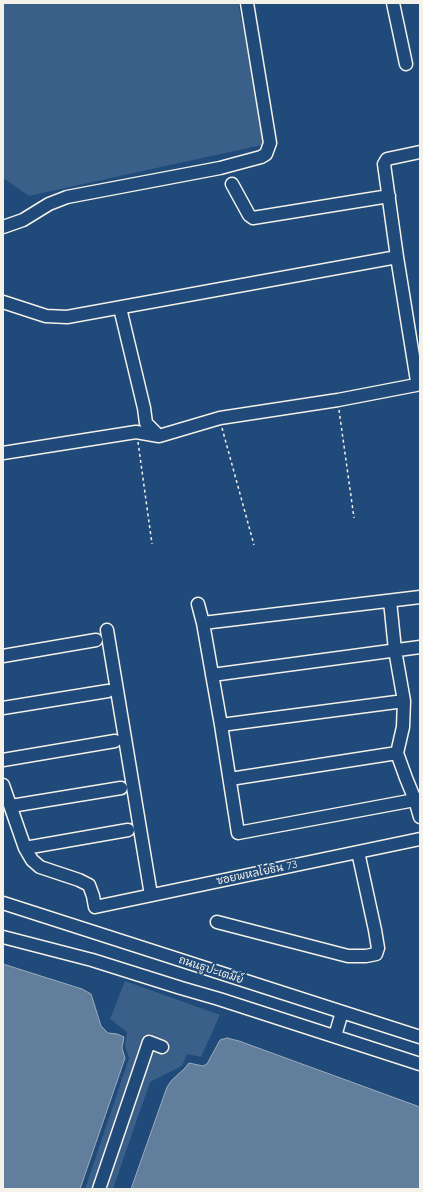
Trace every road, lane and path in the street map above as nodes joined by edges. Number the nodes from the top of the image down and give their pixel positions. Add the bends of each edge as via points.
1 (247, 3) edge
2 (393, 3) edge
3 (406, 64) dead end
4 (420, 152) edge
5 (232, 184) dead end
6 (389, 196) junction
7 (3, 227) edge
8 (397, 257) junction
9 (3, 302) edge
10 (120, 308) junction
11 (414, 323) edge
12 (338, 400) junction
13 (220, 418) junction
14 (136, 432) junction
15 (160, 436) junction
16 (3, 453) edge
17 (354, 518) dead end
18 (152, 544) dead end
19 (254, 545) dead end
20 (420, 597) edge
21 (390, 601) junction
22 (198, 604) dead end
23 (203, 623) junction
24 (107, 630) dead end
25 (96, 640) dead end
26 (420, 647) edge
27 (395, 650) junction
28 (3, 656) edge
29 (212, 674) junction
30 (108, 691) dead end
31 (404, 702) junction
32 (3, 708) edge
33 (221, 725) junction
34 (115, 741) dead end
35 (397, 753) junction
36 (3, 760) edge
37 (230, 779) junction
38 (3, 784) edge
39 (121, 788) dead end
40 (417, 799) edge
41 (11, 806) junction
42 (420, 817) edge
43 (128, 830) dead end
44 (420, 839) edge
45 (25, 848) junction
46 (358, 852) junction
47 (151, 895) junction
48 (3, 903) edge
49 (217, 922) dead end
50 (3, 937) edge
51 (342, 1012) junction
52 (335, 1036) junction
53 (420, 1037) edge
54 (162, 1047) dead end
55 (420, 1064) edge
56 (99, 1189) edge

1 - 7 street via 270,143 266,154 220,168 67,197 49,204 23,220
2 - 3 street
4 - 6 street via 387,159 384,169
5 - 6 street via 253,218
6 - 8 street
8 - 10 street
8 - 11 street
9 - 10 street via 46,316 68,317
10 - 15 street via 146,423
11 - 12 street via 416,386
12 - 13 street
12 - 17 path
13 - 15 street
13 - 19 path
14 - 15 street
14 - 16 street
14 - 18 path
20 - 21 street
21 - 23 street
21 - 27 street
22 - 23 street
23 - 29 street
24 - 47 street
25 - 28 street
26 - 27 street
27 - 29 street
27 - 31 street
29 - 33 street
30 - 32 street
31 - 33 street
31 - 35 street via 403,727
33 - 37 street
34 - 36 street
35 - 37 street
35 - 40 street
37 - 40 street via 238,833
38 - 41 street
39 - 41 street
40 - 42 street
41 - 45 street
43 - 45 street
44 - 46 street, ซอยพหลโยธิน 73
45 - 47 street, ซอยพหลโยธิน 73 via 40,867 89,885 95,907
46 - 47 street, ซอยพหลโยธิน 73
46 - 49 street via 375,930 378,948 376,954 348,956
48 - 51 street, ถนนธูปะเตมีย์
50 - 52 street via 98,962
51 - 52 street
51 - 53 street, ถนนธูปะเตมีย์
52 - 55 street
54 - 56 street via 143,1040

